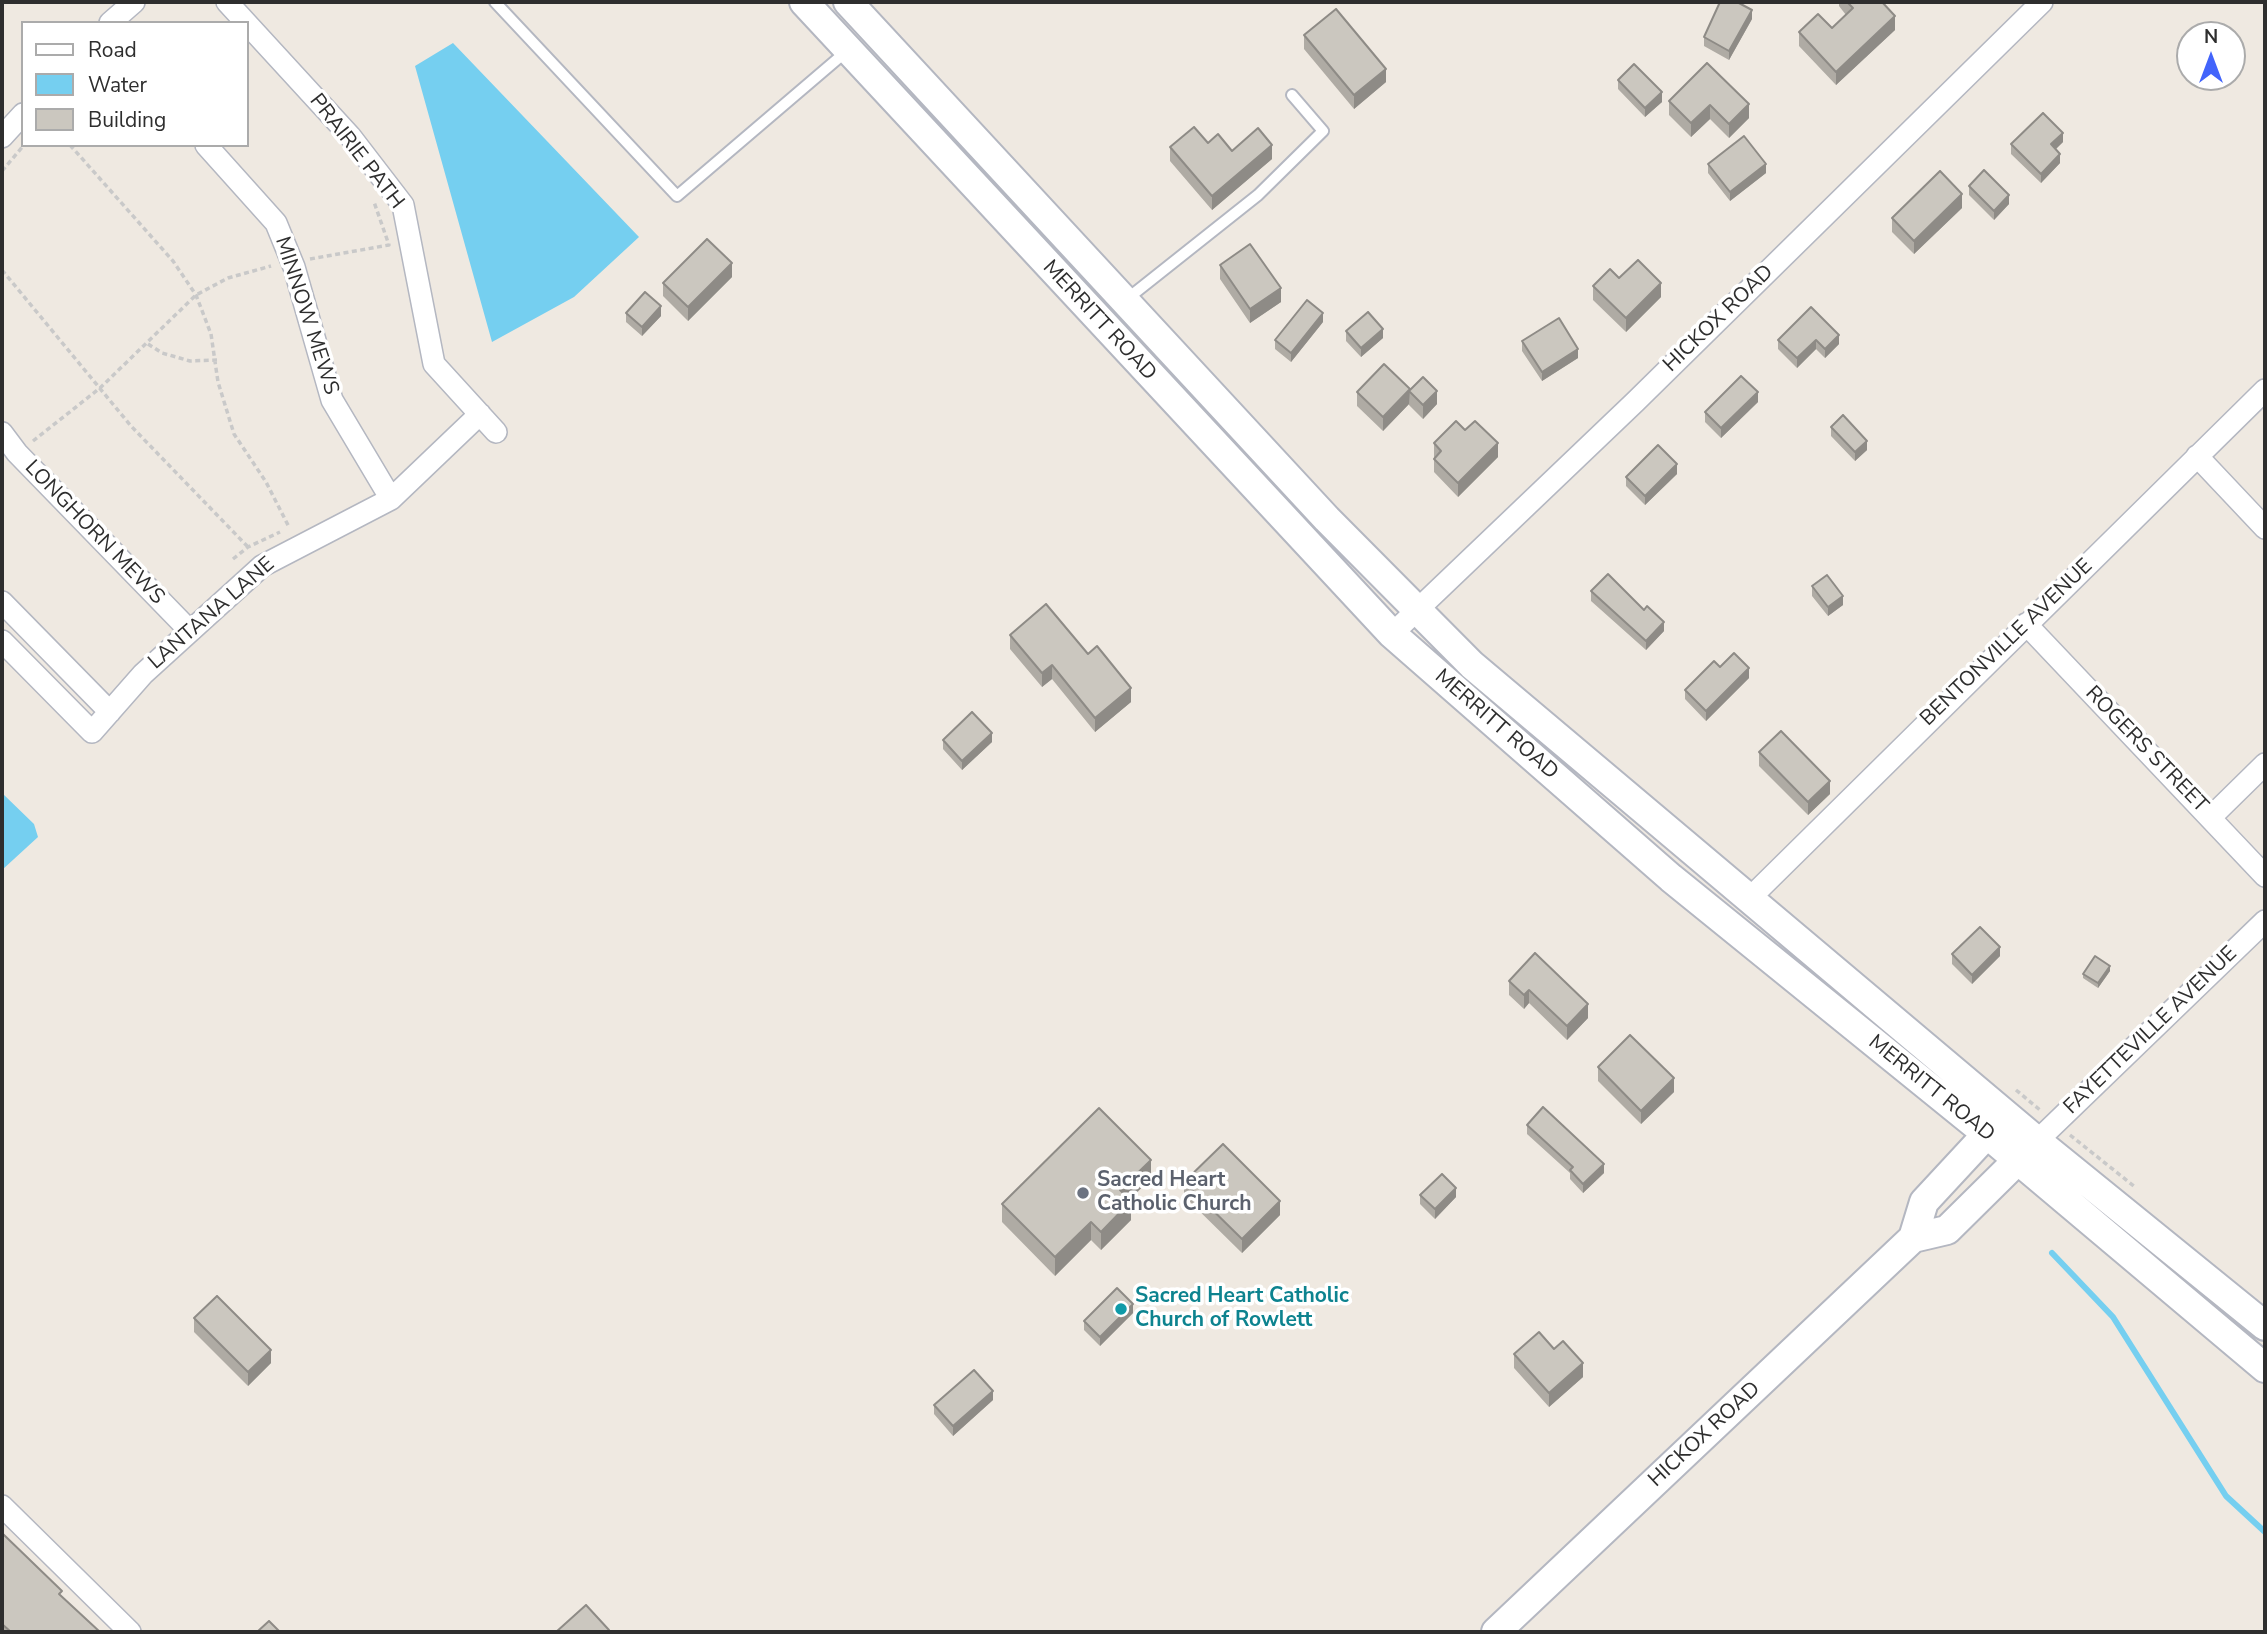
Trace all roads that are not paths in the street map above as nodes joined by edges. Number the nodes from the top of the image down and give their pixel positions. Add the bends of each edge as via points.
1 (134, 2) edge
2 (227, 2) edge
3 (495, 2) edge
4 (804, 2) edge
5 (848, 2) edge
6 (2042, 2) edge
7 (112, 21) edge
8 (244, 21) edge
9 (248, 25) edge
10 (848, 50) junction
11 (1292, 95) dead end
12 (21, 116) edge
13 (2, 137) edge
14 (208, 147) edge
15 (1125, 301) junction
16 (2265, 390) edge
17 (480, 414) junction
18 (496, 432) dead end
19 (2, 433) edge
20 (2197, 456) junction
21 (391, 499) junction
22 (2265, 528) edge
23 (2, 602) edge
24 (1417, 612) junction
25 (2026, 624) junction
26 (189, 630) junction
27 (1392, 634) junction
28 (2, 641) edge
29 (110, 712) junction
30 (2265, 764) edge
31 (2210, 818) junction
32 (2265, 876) edge
33 (1750, 898) junction
34 (2265, 921) edge
35 (2007, 1113) junction
36 (1987, 1134) junction
37 (2037, 1141) junction
38 (1913, 1238) junction
39 (2265, 1326) edge
40 (2265, 1368) edge
41 (2, 1506) edge
42 (130, 1632) edge
43 (1496, 1632) edge

1 - 7 street
2 - 8 street, PRAIRIE PATH
3 - 10 lane via 677,196
4 - 10 street, MERRITT ROAD
5 - 15 street, MERRITT ROAD
6 - 24 street, HICKOX ROAD
9 - 17 street, PRAIRIE PATH via 350,136 403,205 434,364
10 - 27 street, MERRITT ROAD
11 - 15 lane via 1323,131 1258,195
12 - 13 street
14 - 21 street, MINNOW MEWS via 276,223 332,400
15 - 24 street, MERRITT ROAD
16 - 20 street, BENTONVILLE AVENUE
17 - 18 street, PRAIRIE PATH
17 - 21 street, LANTANA LANE
19 - 26 street, LONGHORN MEWS
20 - 22 street
20 - 25 street, BENTONVILLE AVENUE
21 - 26 street, LANTANA LANE via 262,566
23 - 29 street
24 - 27 street, HICKOX ROAD
24 - 33 street, MERRITT ROAD via 1472,665
25 - 31 street, ROGERS STREET
25 - 33 street, BENTONVILLE AVENUE
26 - 29 street, LANTANA LANE
27 - 36 street, MERRITT ROAD via 1671,878
28 - 29 street, LANTANA LANE via 92,732
30 - 31 street
31 - 32 street, ROGERS STREET
33 - 35 street, MERRITT ROAD
34 - 37 street, FAYETTEVILLE AVENUE
35 - 36 street, HICKOX ROAD
35 - 37 street, MERRITT ROAD
36 - 37 street, MERRITT ROAD
36 - 38 street, HICKOX ROAD via 1924,1202
37 - 38 street via 1947,1230
37 - 39 street, MERRITT ROAD
37 - 40 street, MERRITT ROAD
38 - 43 street, HICKOX ROAD
41 - 42 street

